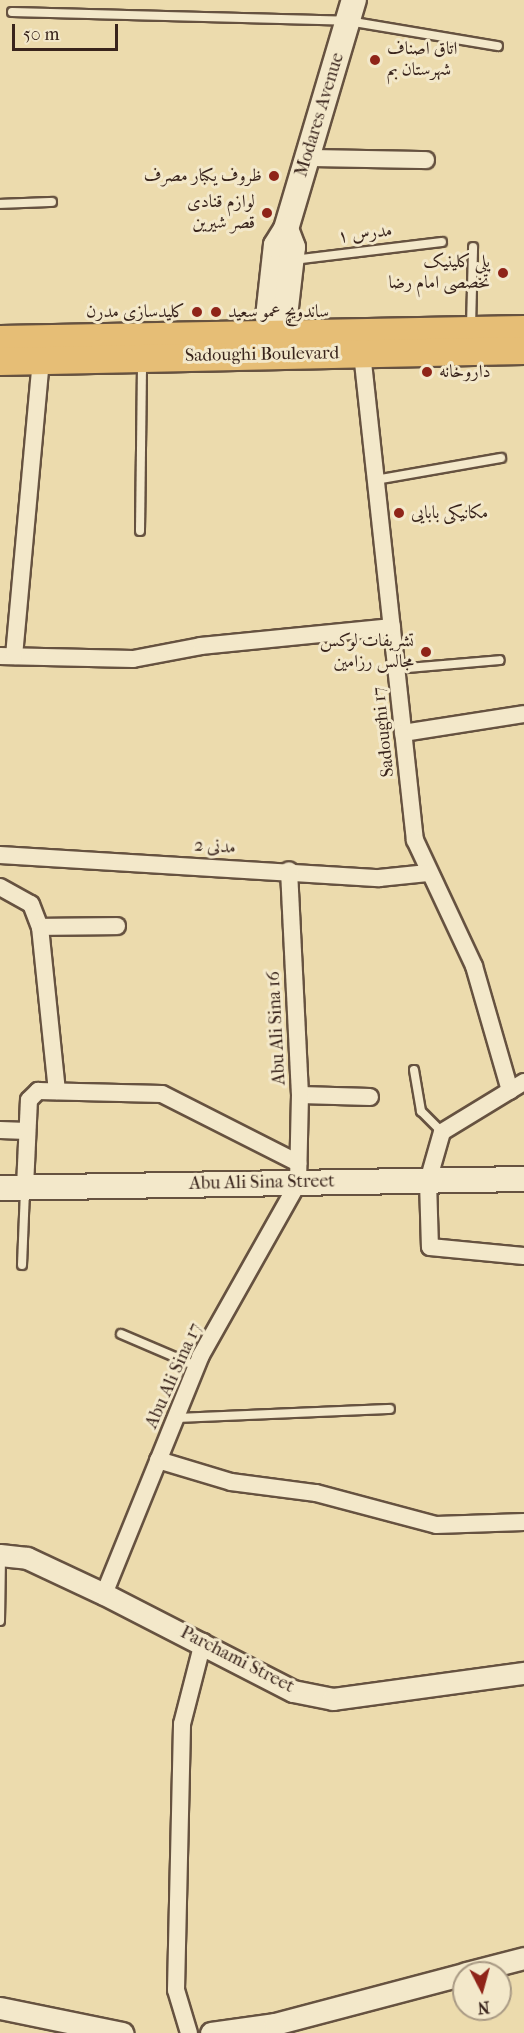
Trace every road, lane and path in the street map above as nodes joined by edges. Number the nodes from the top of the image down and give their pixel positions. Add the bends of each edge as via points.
1 (351, 11) edge
2 (12, 12) dead end
3 (498, 46) dead end
4 (308, 158) junction
5 (426, 160) dead end
6 (52, 202) dead end
7 (0, 204) edge
8 (286, 229) junction
9 (442, 242) dead end
10 (472, 247) dead end
11 (291, 260) junction
12 (273, 325) junction
13 (524, 329) edge
14 (471, 330) junction
15 (0, 339) edge
16 (524, 350) edge
17 (362, 353) junction
18 (214, 354) junction
19 (322, 354) junction
20 (142, 358) junction
21 (41, 360) junction
22 (0, 361) edge
23 (501, 458) dead end
24 (375, 480) junction
25 (140, 531) dead end
26 (392, 627) junction
27 (7, 656) edge
28 (500, 660) dead end
29 (396, 669) junction
30 (524, 714) edge
31 (404, 733) junction
32 (0, 855) edge
33 (289, 870) junction
34 (428, 873) junction
35 (0, 887) edge
36 (117, 926) dead end
37 (40, 927) junction
38 (414, 1070) dead end
39 (517, 1086) edge
40 (57, 1091) junction
41 (300, 1095) junction
42 (370, 1097) dead end
43 (0, 1130) edge
44 (27, 1131) junction
45 (442, 1132) junction
46 (298, 1173) junction
47 (524, 1179) edge
48 (428, 1181) junction
49 (25, 1187) junction
50 (0, 1188) edge
51 (524, 1256) edge
52 (22, 1265) dead end
53 (121, 1334) dead end
54 (196, 1366) junction
55 (390, 1409) dead end
56 (175, 1418) junction
57 (158, 1460) junction
58 (524, 1522) edge
59 (1, 1555) edge
60 (104, 1594) junction
61 (0, 1621) edge
62 (203, 1642) junction
63 (524, 1673) edge
64 (452, 1976) edge
65 (0, 2008) edge
66 (122, 2033) edge
67 (189, 2033) edge
68 (211, 2033) edge

1 - 2 lane
1 - 3 lane
1 - 4 main road, Modares Avenue
4 - 5 street
4 - 8 main road, Modares Avenue
6 - 7 lane
8 - 11 main road, Modares Avenue
8 - 12 main road, Modares Avenue via 276,245
9 - 11 lane, مدرس ۱
10 - 14 lane
11 - 12 main road, Modares Avenue via 285,316
12 - 14 main road, Sadoughi Boulevard
12 - 15 main road, Sadoughi Boulevard via 247,334
12 - 18 main road via 257,350
12 - 19 main road
13 - 14 main road, Sadoughi Boulevard
16 - 17 main road, Sadoughi Boulevard
17 - 19 main road, Sadoughi Boulevard
17 - 24 street, Sadoughi 17
18 - 19 main road, Sadoughi Boulevard via 222,359
18 - 20 main road, Sadoughi Boulevard
20 - 21 main road, Sadoughi Boulevard
20 - 25 lane
21 - 22 main road, Sadoughi Boulevard
21 - 27 street
23 - 24 lane
24 - 26 street, Sadoughi 17
26 - 27 street via 201,646 133,659
26 - 29 street, Sadoughi 17
28 - 29 lane
29 - 31 street, Sadoughi 17
30 - 31 street
31 - 34 street, Sadoughi 17 via 415,840
32 - 33 street, مدنی 2
33 - 34 street, مدنی 2 via 379,878
33 - 41 street, Abu Ali Sina 16
34 - 39 street, Sadoughi 17 via 474,966
35 - 37 street via 31,904
36 - 37 street
37 - 40 street
38 - 45 lane via 421,1111
39 - 45 street
40 - 44 street via 31,1093
40 - 46 street via 162,1094
41 - 42 street
41 - 46 street, Abu Ali Sina 16
43 - 44 street
44 - 49 street
45 - 48 street
46 - 48 main road, Abu Ali Sina Street
46 - 49 main road, Abu Ali Sina Street
46 - 54 street, Abu Ali Sina 17
47 - 48 main road, Abu Ali Sina Street
48 - 51 street via 430,1247
49 - 50 main road, Abu Ali Sina Street
49 - 52 lane
53 - 54 lane
54 - 56 street, Abu Ali Sina 17
55 - 56 lane
56 - 57 street, Abu Ali Sina 17
57 - 58 street via 231,1482 316,1493 436,1525
57 - 60 street, Abu Ali Sina 17
59 - 60 street, Parchami Street via 27,1558
59 - 61 lane
60 - 62 street, Parchami Street
62 - 63 street, Parchami Street via 293,1691 333,1699
62 - 67 street via 182,1724 176,1990
64 - 68 street via 275,2024
65 - 66 street

